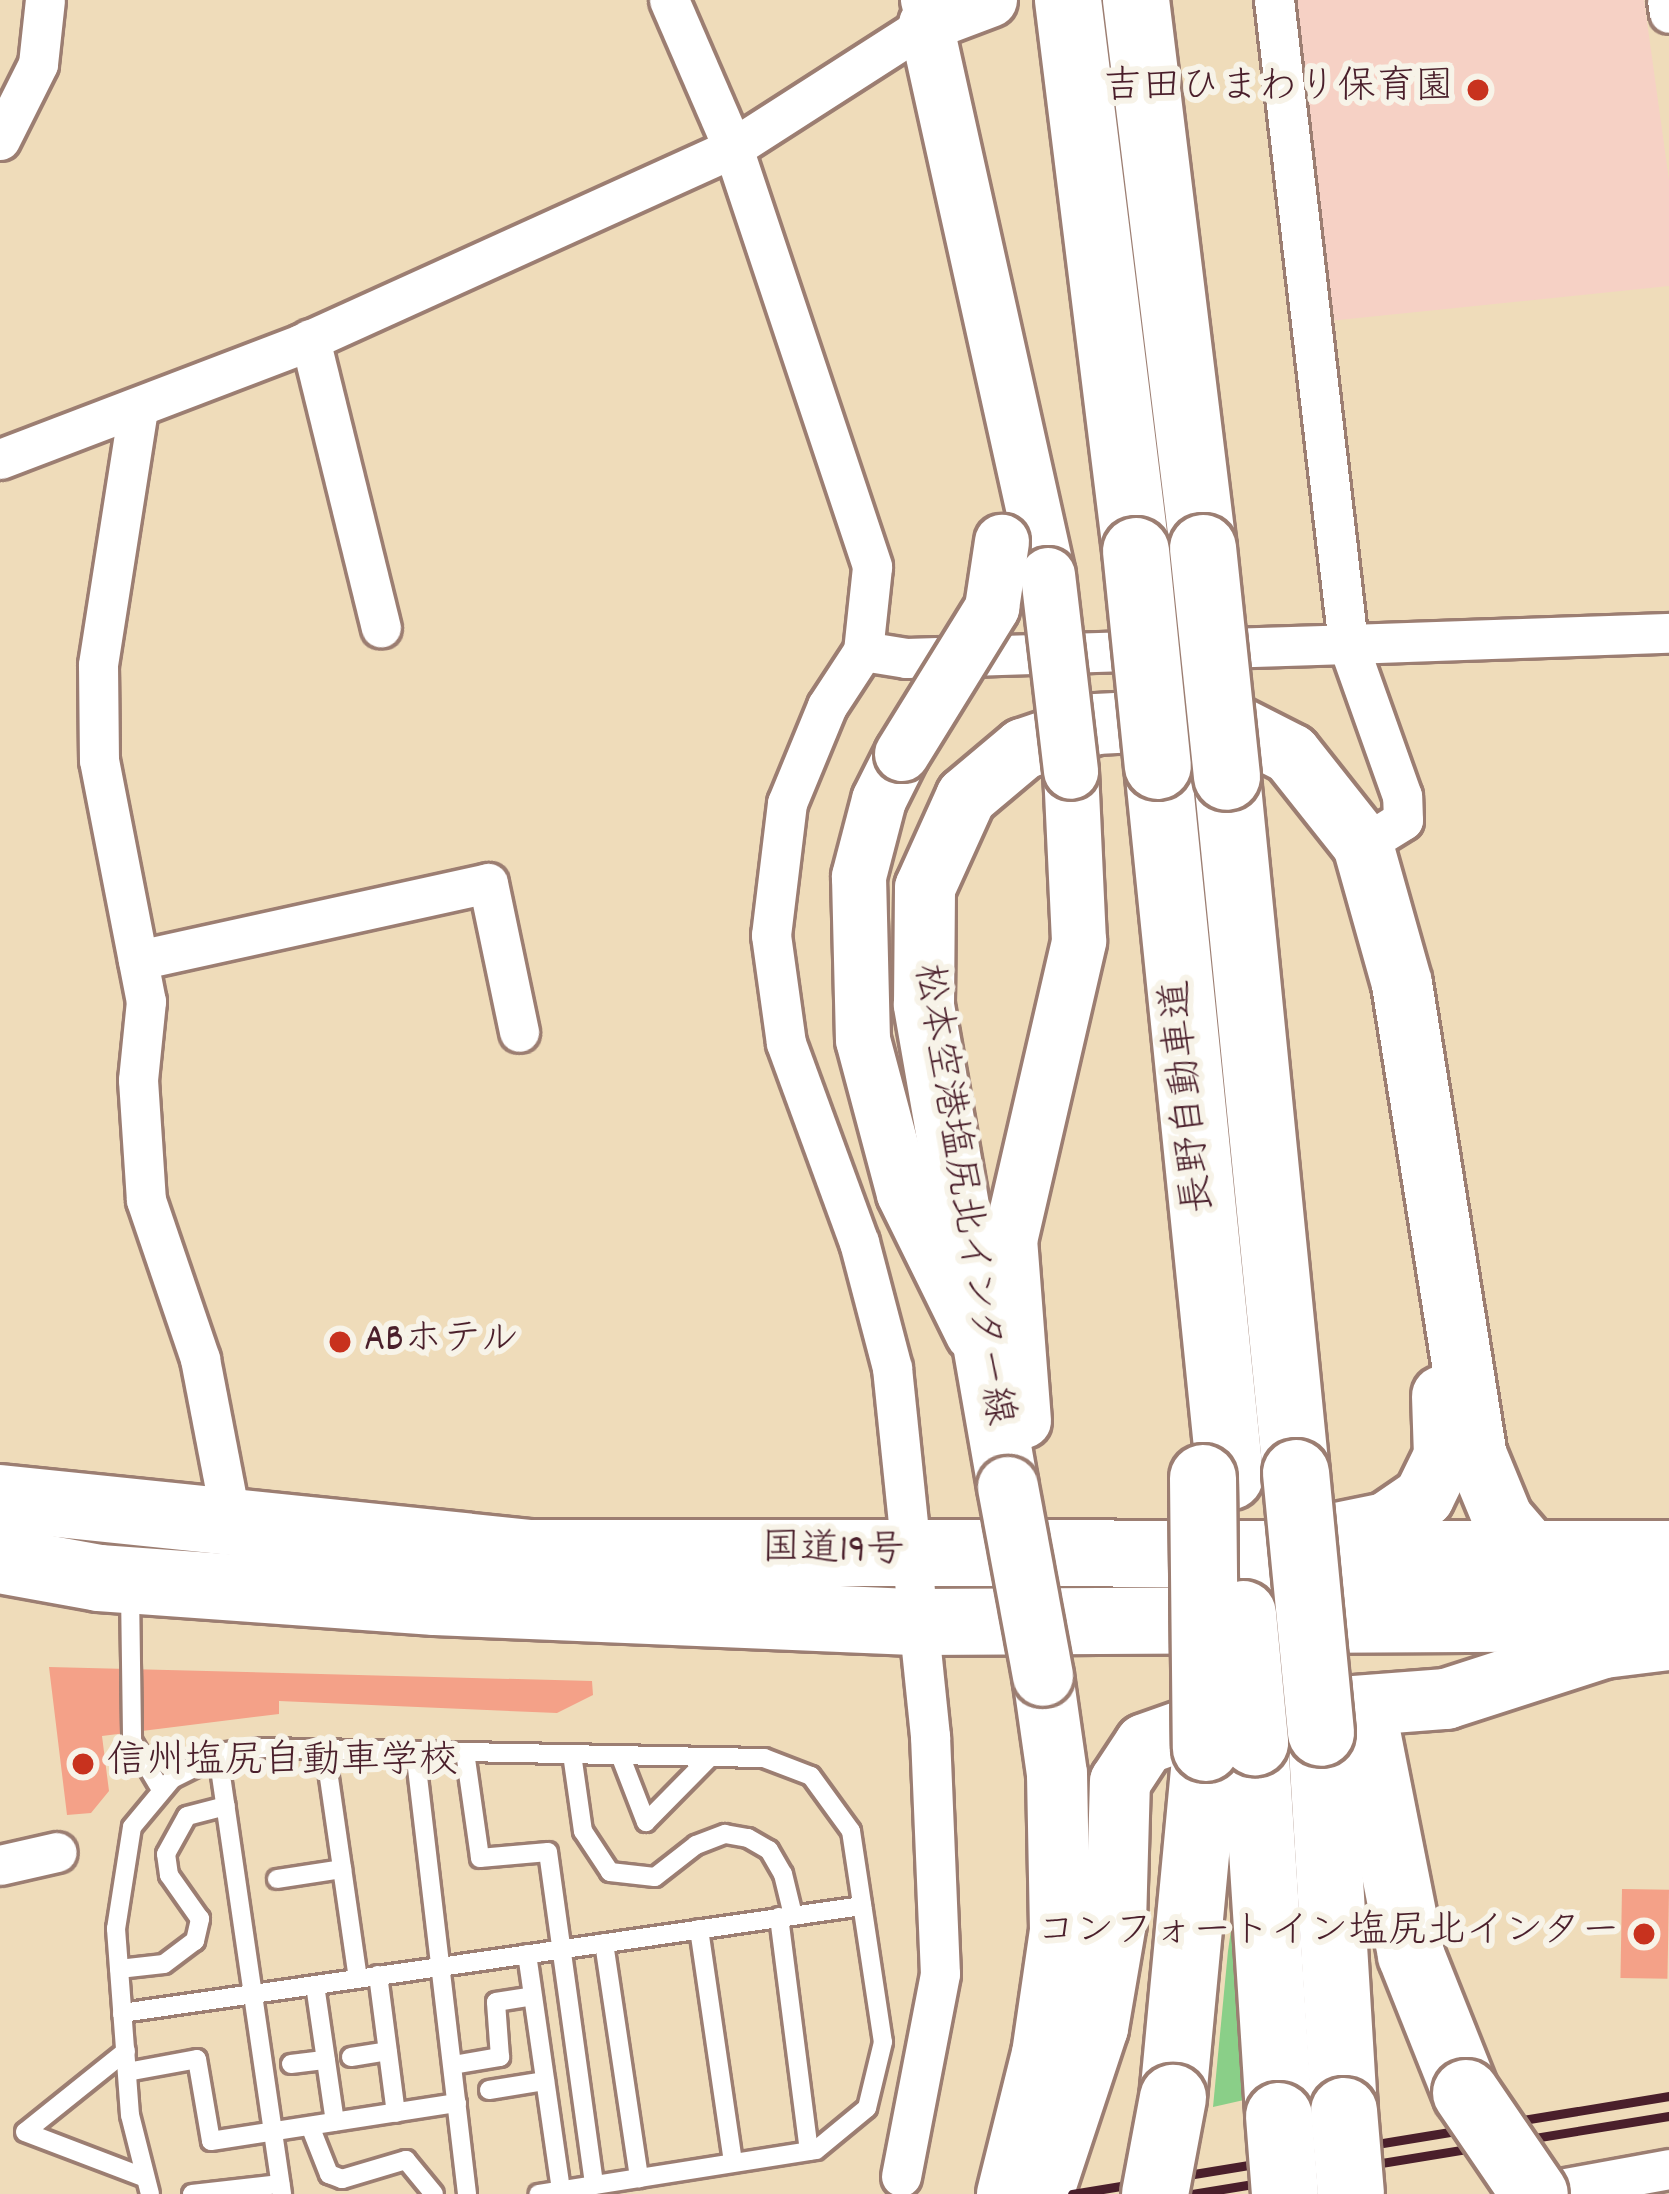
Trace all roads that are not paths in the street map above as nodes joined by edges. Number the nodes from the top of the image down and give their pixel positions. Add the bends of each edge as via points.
1 (45, 0) edge
2 (669, 0) edge
3 (990, 0) edge
4 (1068, 0) edge
5 (1136, 0) edge
6 (1274, 0) edge
7 (1667, 0) edge
8 (923, 12) edge
9 (1669, 13) edge
10 (0, 140) edge
11 (733, 148) junction
12 (954, 175) junction
13 (310, 339) junction
14 (138, 409) junction
15 (0, 459) edge
16 (381, 627) dead end
17 (1669, 633) edge
18 (1348, 644) junction
19 (863, 651) junction
20 (1363, 845) junction
21 (138, 960) junction
22 (519, 1032) dead end
23 (1419, 1112) junction
24 (985, 1358) junction
25 (1477, 1456) junction
26 (1021, 1485) junction
27 (0, 1498) edge
28 (232, 1525) junction
29 (1669, 1554) edge
30 (911, 1555) junction
31 (1535, 1556) junction
32 (1468, 1557) junction
33 (1134, 1558) junction
34 (0, 1560) edge
35 (130, 1580) junction
36 (1669, 1618) edge
37 (1423, 1621) junction
38 (916, 1622) junction
39 (1669, 1640) edge
40 (1343, 1730) junction
41 (1230, 1745) junction
42 (325, 1750) junction
43 (415, 1751) junction
44 (465, 1752) junction
45 (572, 1754) junction
46 (218, 1755) junction
47 (620, 1755) junction
48 (710, 1757) junction
49 (160, 1788) junction
50 (226, 1806) junction
51 (57, 1852) dead end
52 (0, 1865) edge
53 (342, 1869) junction
54 (278, 1879) dead end
55 (862, 1906) junction
56 (786, 1916) junction
57 (699, 1929) junction
58 (604, 1942) junction
59 (562, 1948) junction
60 (527, 1954) junction
61 (442, 1966) junction
62 (119, 1969) junction
63 (379, 1975) junction
64 (358, 1978) junction
65 (315, 1984) junction
66 (253, 1994) junction
67 (532, 1996) junction
68 (122, 2013) junction
69 (126, 2051) junction
70 (388, 2051) junction
71 (351, 2057) dead end
72 (326, 2060) junction
73 (291, 2064) dead end
74 (453, 2065) junction
75 (127, 2072) junction
76 (900, 2077) junction
77 (545, 2081) junction
78 (489, 2090) dead end
79 (457, 2103) junction
80 (396, 2113) junction
81 (335, 2122) junction
82 (310, 2126) junction
83 (273, 2132) junction
84 (809, 2151) junction
85 (1044, 2153) edge
86 (733, 2163) junction
87 (1666, 2173) edge
88 (901, 2176) dead end
89 (639, 2178) junction
90 (594, 2185) junction
91 (146, 2186) edge
92 (281, 2189) edge
93 (561, 2190) junction
94 (192, 2194) edge
95 (434, 2194) edge
96 (466, 2194) edge
97 (538, 2194) edge
98 (1007, 2194) edge
99 (1155, 2194) edge
100 (1285, 2194) edge
101 (1351, 2194) edge
102 (1534, 2194) edge

1 - 10 street via 38,64
2 - 11 street
3 - 8 street
4 - 41 highway, 長野自動車道, bridge via 1158,766
5 - 40 highway, 長野自動車道, bridge
6 - 18 street
7 - 9 street
8 - 11 street
8 - 12 street
11 - 13 street
11 - 19 street via 872,567
12 - 24 street, bridge via 1002,542 992,608 879,800 859,878 862,1040 904,1194
12 - 26 street, bridge via 1048,574 1071,772 1076,962 1010,1241
13 - 14 street
13 - 16 street
14 - 15 street
14 - 21 street via 98,665 99,760
17 - 18 street
18 - 19 street via 906,658
18 - 20 street via 1402,796 1403,820
19 - 30 street via 827,706 788,803 771,935 786,1043 859,1242 892,1368
20 - 23 main road, 松本空港塩尻北インター線 via 1393,936
20 - 24 main road, 松本空港塩尻北インター線 via 1291,754 1234,725 1196,719 1128,719 1057,733 1023,749 966,797 933,856 920,962
21 - 22 street via 488,883
21 - 28 street via 146,1001 138,1080 146,1200 200,1359
23 - 25 main road
23 - 33 main road via 1445,1434 1438,1478 1406,1512 1366,1529
24 - 26 main road, 松本空港塩尻北インター線
25 - 31 main road via 1503,1519
25 - 32 main road
26 - 85 main road, 松本空港塩尻北インター線, bridge via 1052,1676 1058,1774 1060,1930
27 - 28 highway, 国道19号
28 - 30 highway, 国道19号 via 530,1553
29 - 31 highway, 国道19号
30 - 33 highway, 国道19号
30 - 38 street
31 - 32 highway, 国道19号
32 - 33 highway, 国道19号
32 - 37 main road via 1446,1599
34 - 35 highway, 国道19号
35 - 38 highway, 国道19号
35 - 49 lane via 132,1741
36 - 37 highway, 国道19号
37 - 38 highway, 国道19号
38 - 76 street via 930,1736 940,1975
39 - 85 main road via 1604,1648 1458,1697 1224,1717 1145,1744 1120,1782 1110,1973
40 - 101 highway, 長野自動車道, bridge
40 - 102 highway, bridge via 1411,1955 1466,2093
41 - 99 highway, bridge
41 - 100 highway, bridge
42 - 43 lane
42 - 46 lane
42 - 53 lane
43 - 44 lane
43 - 61 lane
44 - 45 lane
44 - 59 lane via 480,1858 548,1852
45 - 47 lane
45 - 56 lane via 584,1831 610,1872 655,1877 696,1845 725,1834 748,1838 769,1850 783,1874
46 - 49 lane
46 - 50 lane
47 - 48 lane
47 - 48 lane via 646,1822
48 - 55 lane via 764,1758 811,1776 851,1832
49 - 62 lane via 132,1827 120,1864
50 - 62 lane via 187,1816 172,1831 166,1855 169,1875 200,1919 195,1941 164,1964
50 - 66 lane
51 - 52 street
53 - 54 lane
53 - 64 lane
55 - 56 lane
55 - 76 lane via 884,2042
56 - 57 lane
56 - 84 lane
57 - 58 lane
57 - 86 lane
58 - 59 lane
58 - 89 lane
59 - 60 lane
59 - 90 lane
60 - 61 lane
60 - 67 lane
61 - 63 lane
61 - 74 lane
62 - 68 lane
63 - 64 lane
63 - 70 lane
64 - 65 lane
65 - 66 lane
65 - 72 lane
66 - 68 lane
66 - 83 lane
67 - 74 lane via 496,2002 500,2057
67 - 77 lane
68 - 69 lane
69 - 75 lane
69 - 91 lane via 25,2132
70 - 71 lane
70 - 80 lane
72 - 73 lane
72 - 81 lane
74 - 79 lane
75 - 83 lane via 197,2059 211,2141
75 - 91 lane
76 - 84 lane
76 - 88 street
77 - 78 lane
77 - 93 lane
79 - 80 lane
79 - 96 lane
80 - 81 lane
81 - 82 lane
82 - 83 lane
82 - 95 lane via 329,2174 343,2179 406,2160
83 - 92 lane
84 - 86 lane
85 - 98 main road, 松本空港塩尻北インター線
86 - 89 lane
87 - 102 street
89 - 90 lane
90 - 93 lane
92 - 94 lane
93 - 97 lane

